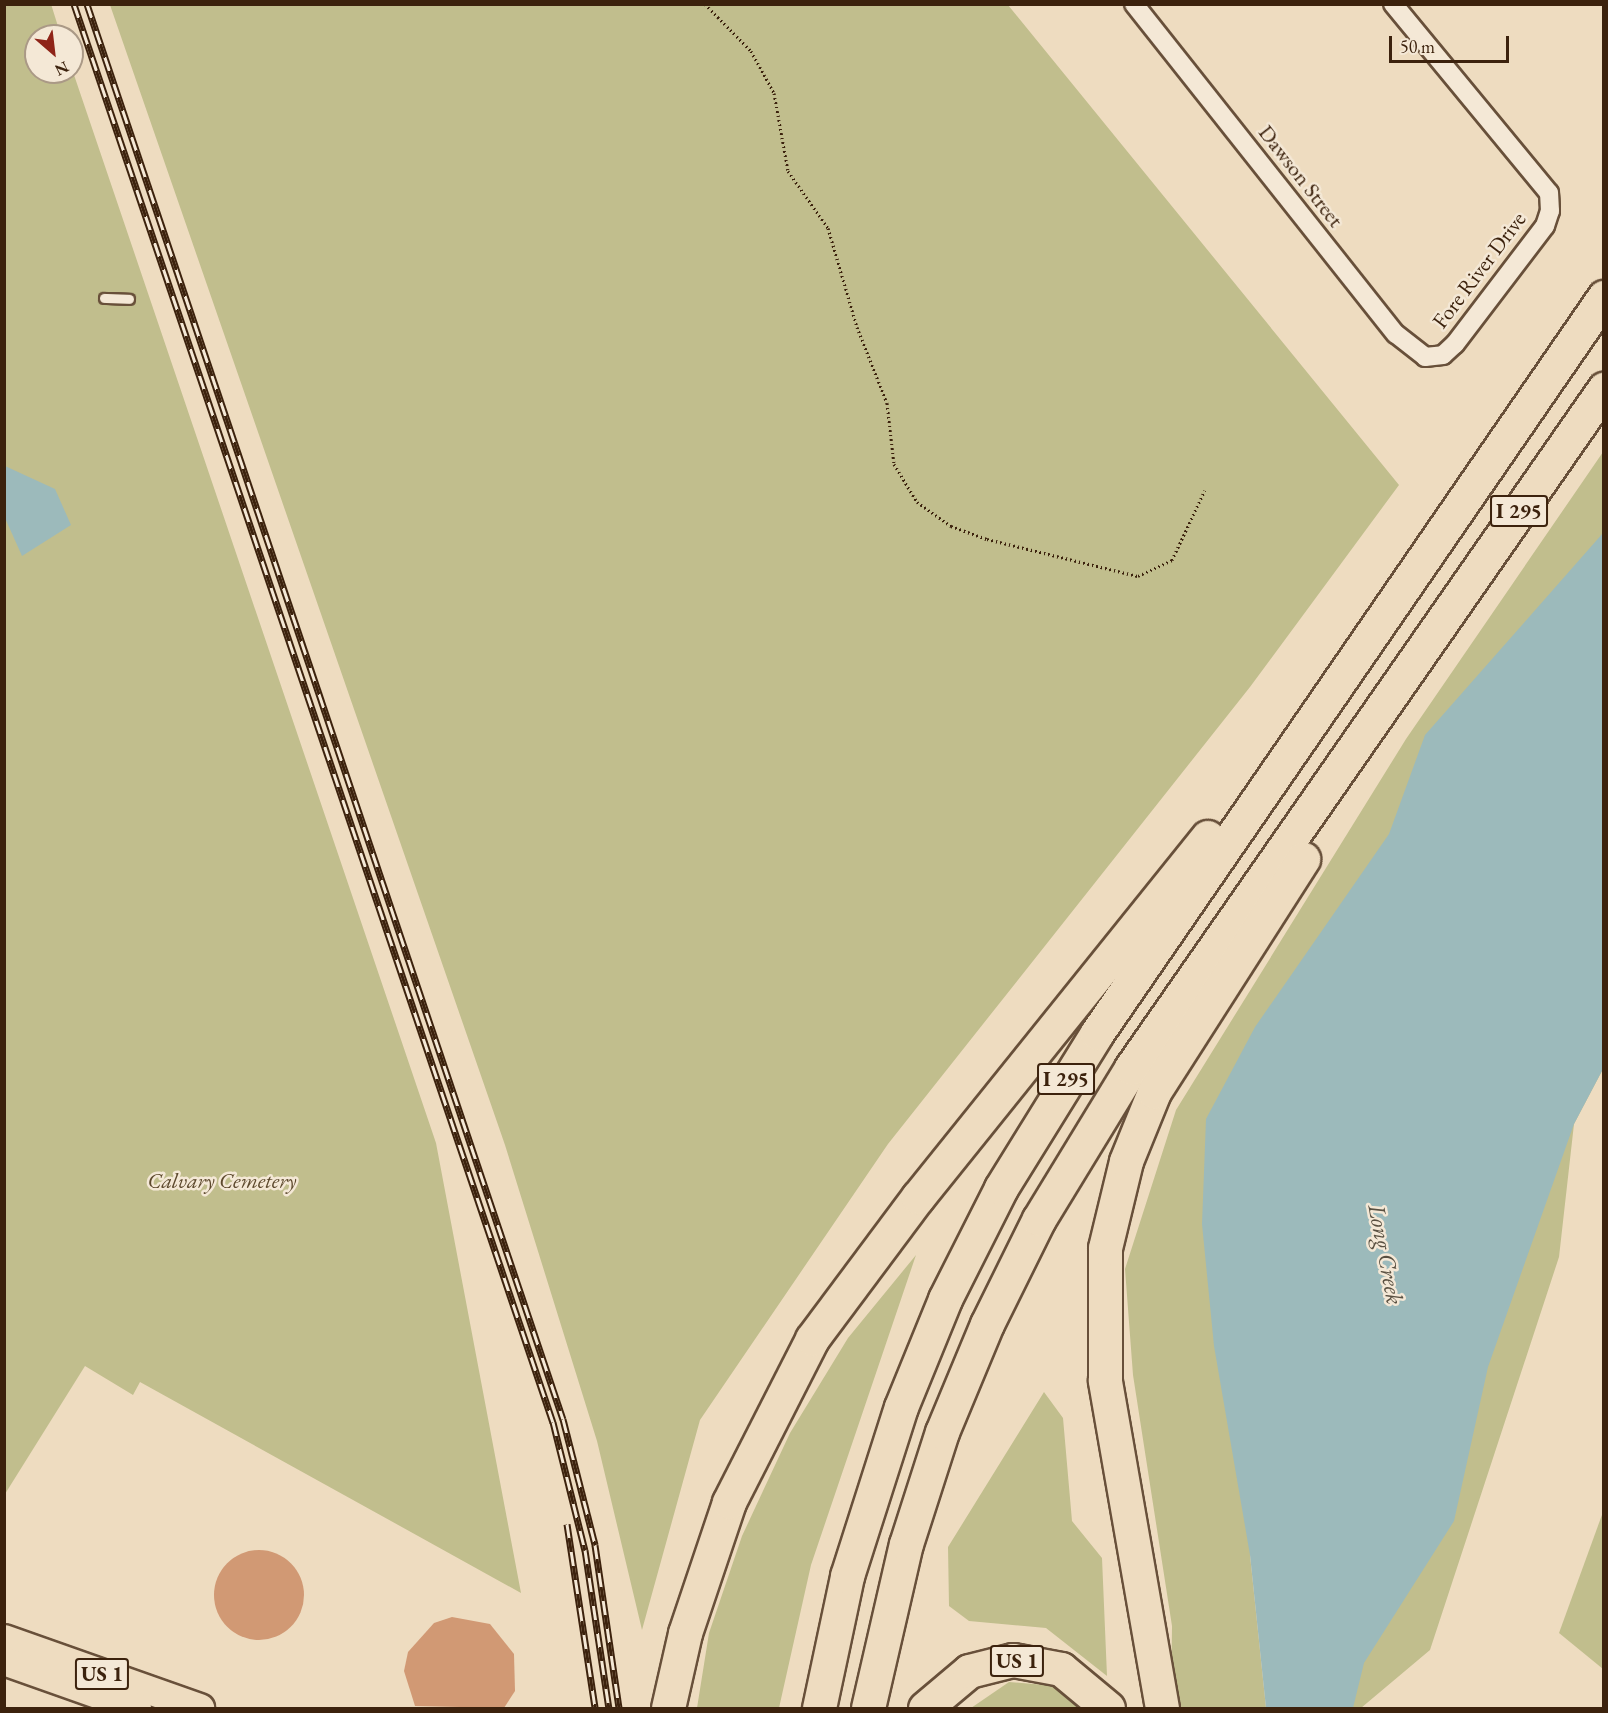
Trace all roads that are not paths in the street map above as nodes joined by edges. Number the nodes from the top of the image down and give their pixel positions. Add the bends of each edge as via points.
1 (1134, 4) edge
2 (1394, 4) edge
3 (1604, 297) edge
4 (104, 298) dead end
5 (129, 299) dead end
6 (1443, 355) joint
7 (1604, 389) edge
8 (1451, 518) junction
9 (1435, 633) junction
10 (4, 1639) edge
11 (4, 1661) edge
12 (137, 1708) edge
13 (200, 1708) edge
14 (668, 1708) edge
15 (819, 1708) edge
16 (868, 1708) edge
17 (925, 1708) edge
18 (1108, 1708) edge
19 (1162, 1708) edge

1 - 6 street, Dawson Street via 1396,334 1425,357
2 - 6 street, Fore River Drive via 1549,193 1550,211 1510,274
3 - 8 highway, I 295
4 - 5 lane
7 - 9 highway, I 295
8 - 14 highway via 812,1339 729,1502 685,1633
8 - 15 highway, I 295 via 1096,1033 1001,1188 945,1299 885,1451 847,1576
9 - 16 highway, I 295 via 1131,1068 1039,1220 987,1324 942,1432 906,1544
9 - 19 highway via 1421,673 1385,734 1167,1068 1116,1192 1105,1248 1102,1350
10 - 13 main road, US 1
11 - 12 main road, US 1
17 - 18 highway, US 1 via 969,1671 1013,1660 1046,1664 1074,1676

